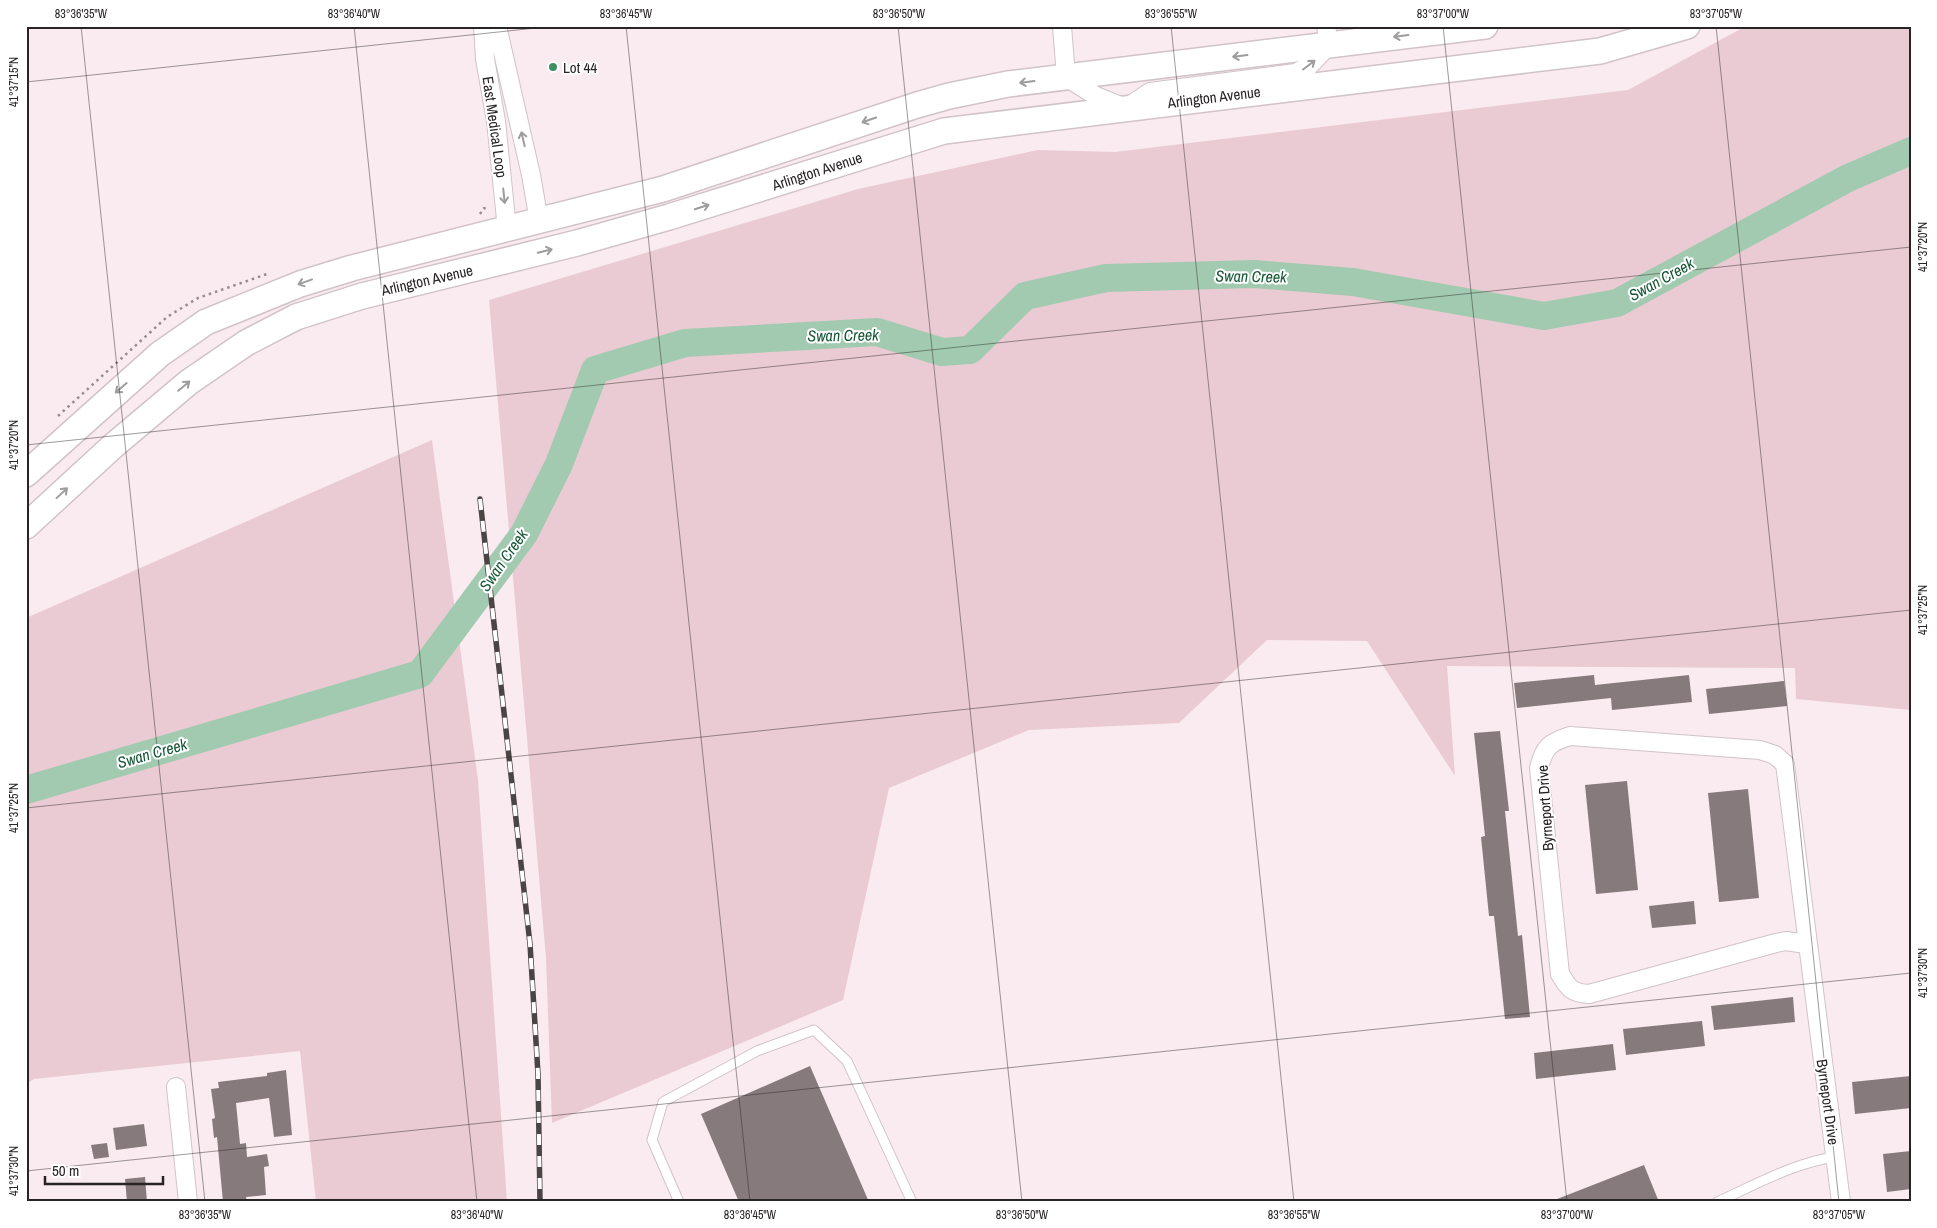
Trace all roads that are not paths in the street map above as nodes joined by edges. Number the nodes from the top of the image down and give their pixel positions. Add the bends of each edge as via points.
1 (483, 26) edge
2 (497, 26) edge
3 (1062, 26) edge
4 (1485, 26) edge
5 (1687, 26) edge
6 (1327, 36) edge
7 (1066, 77) junction
8 (1126, 108) junction
9 (539, 221) junction
10 (507, 229) junction
11 (296, 317) junction
12 (26, 474) edge
13 (26, 526) edge
14 (1806, 944) junction
15 (176, 1087) dead end
16 (1835, 1157) junction
17 (188, 1202) edge
18 (679, 1202) edge
19 (912, 1202) edge
20 (1716, 1202) edge
21 (1841, 1202) edge

1 -> 10 street, East Medical Loop
9 -> 2 street, East Medical Loop
3 - 7 street
4 -> 6 street, Arlington Avenue
5 - 8 street, Arlington Avenue via 1600,51
6 -> 7 street, Arlington Avenue
8 -> 6 street via 1150,92 1296,73 1309,66
7 - 8 street via 1096,96
7 -> 9 street, Arlington Avenue via 949,96 663,189
11 -> 8 street, Arlington Avenue via 362,296 669,217 944,131
9 - 10 street, Arlington Avenue
9 - 11 street via 530,237 515,244 344,284 320,296
10 -> 12 street, Arlington Avenue via 326,275 206,322 160,354
13 -> 11 street, Arlington Avenue via 189,382 246,343
14 - 14 street, Byrneport Drive via 1787,775 1785,764 1775,755 1760,750 1570,736 1555,740 1543,753 1540,768 1560,974 1576,993 1589,994 1776,942
14 - 16 street, Byrneport Drive
15 - 17 street
16 - 20 lane via 1800,1165
16 - 21 street, Byrneport Drive
18 - 19 lane via 652,1140 664,1102 757,1051 814,1030 847,1061

